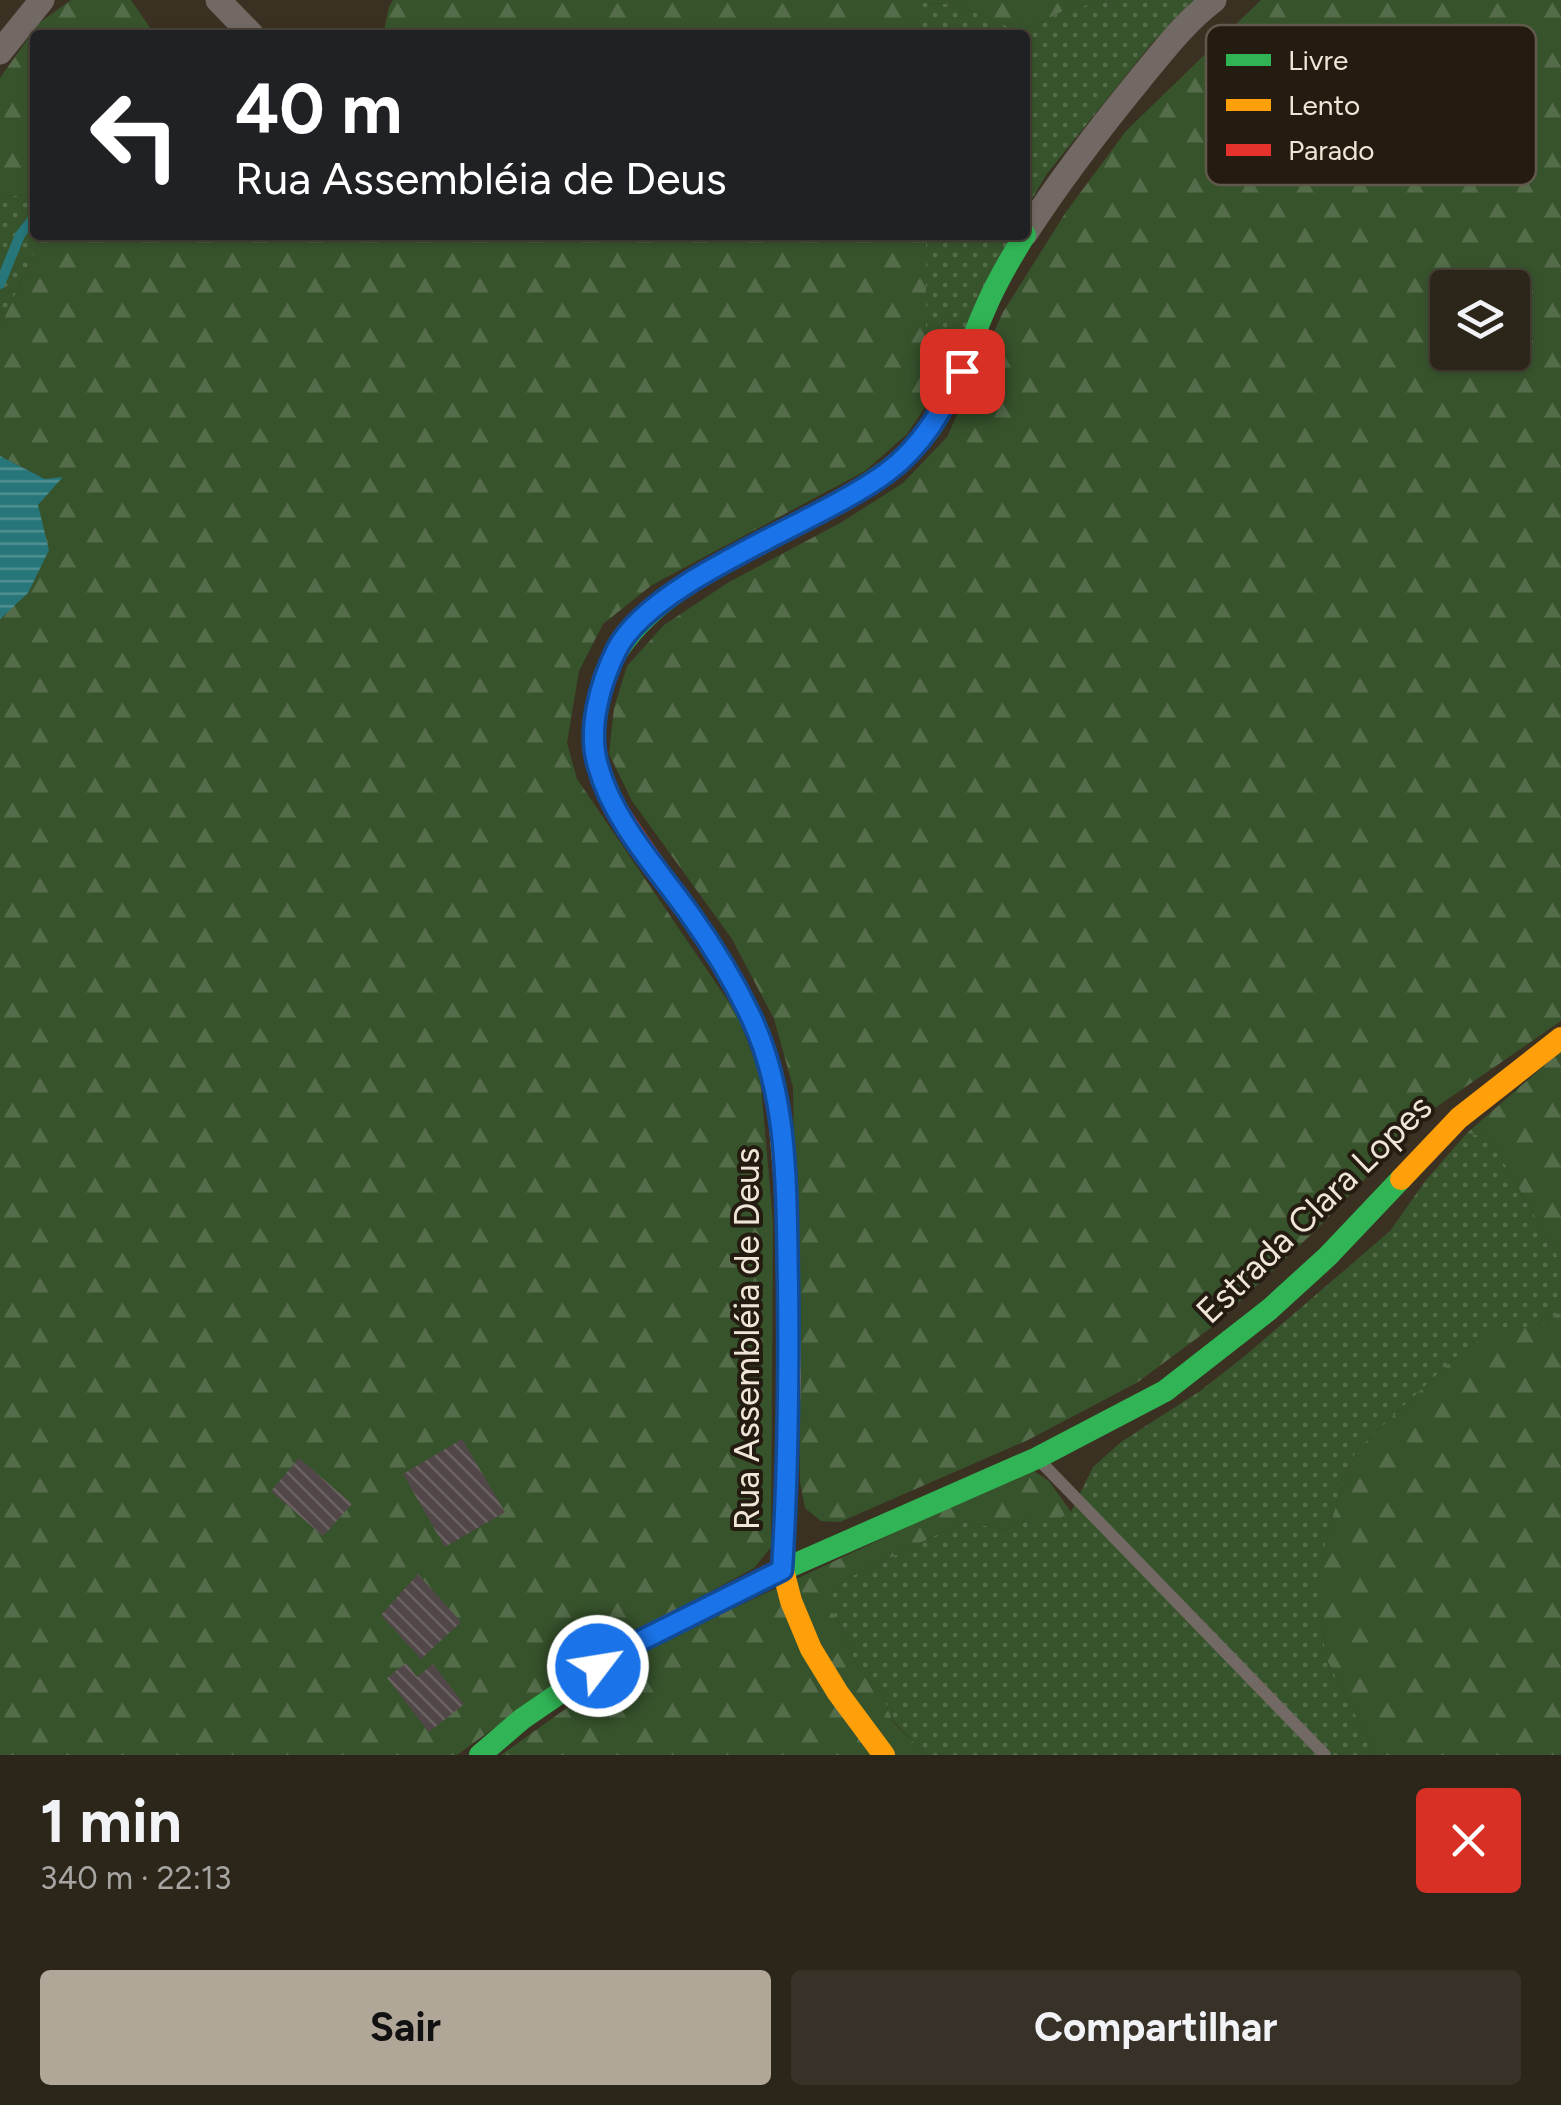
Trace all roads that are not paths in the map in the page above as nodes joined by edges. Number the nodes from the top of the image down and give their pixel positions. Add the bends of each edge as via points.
1 (42, 0) edge
2 (218, 0) edge
3 (1214, 0) edge
4 (247, 30) edge
5 (0, 52) edge
6 (1030, 227) edge
7 (1022, 240) edge
8 (1561, 1038) edge
9 (1037, 1458) junction
10 (782, 1570) junction
11 (480, 1755) edge
12 (884, 1755) edge
13 (1324, 1755) edge

1 - 5 street
2 - 4 street
3 - 6 street, Rua Assembléia de Deus via 1108,118
7 - 10 street, Rua Assembléia de Deus via 941,412 912,450 862,489 660,603 619,645 598,702 594,735 605,786 731,979 767,1053 777,1100 786,1168 790,1426
8 - 9 street, Estrada Clara Lopes via 1459,1118 1328,1256 1204,1363 1165,1392
9 - 10 street, Estrada Clara Lopes
9 - 13 lane
10 - 11 street, Estrada Clara Lopes via 624,1649
10 - 12 street, Rua Assembléia de Deus via 809,1645

